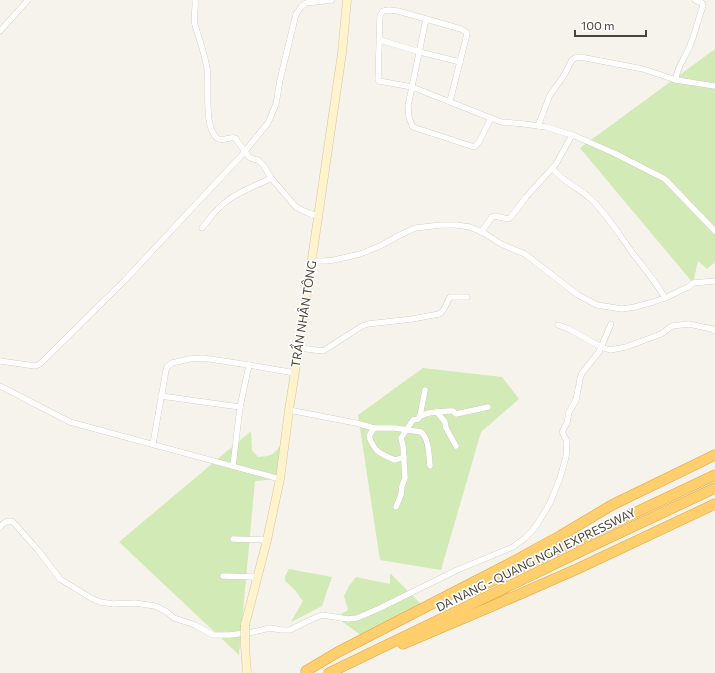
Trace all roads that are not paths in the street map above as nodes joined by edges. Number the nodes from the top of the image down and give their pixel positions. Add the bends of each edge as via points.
1 (28, 0) edge
2 (195, 0) edge
3 (332, 0) edge
4 (347, 0) edge
5 (695, 0) edge
6 (426, 19) junction
7 (0, 31) edge
8 (380, 40) junction
9 (420, 52) junction
10 (460, 62) junction
11 (676, 80) junction
12 (715, 86) edge
13 (412, 87) junction
14 (450, 101) junction
15 (491, 118) junction
16 (538, 126) junction
17 (572, 136) junction
18 (245, 152) junction
19 (553, 169) junction
20 (271, 178) junction
21 (318, 216) junction
22 (202, 228) dead end
23 (715, 231) edge
24 (481, 232) junction
25 (312, 261) junction
26 (715, 281) edge
27 (468, 297) dead end
28 (665, 298) junction
29 (611, 324) dead end
30 (558, 325) dead end
31 (715, 332) edge
32 (601, 347) junction
33 (299, 348) junction
34 (0, 361) edge
35 (249, 365) junction
36 (295, 373) junction
37 (0, 386) edge
38 (425, 390) dead end
39 (161, 396) junction
40 (240, 407) junction
41 (488, 407) dead end
42 (289, 410) junction
43 (437, 412) junction
44 (420, 416) junction
45 (374, 428) junction
46 (406, 430) junction
47 (153, 444) junction
48 (456, 446) dead end
49 (715, 455) edge
50 (404, 457) junction
51 (233, 466) junction
52 (430, 466) dead end
53 (715, 475) edge
54 (280, 479) junction
55 (715, 488) edge
56 (715, 504) edge
57 (396, 507) dead end
58 (0, 526) edge
59 (233, 539) dead end
60 (267, 540) junction
61 (223, 576) dead end
62 (257, 577) junction
63 (355, 645) junction
64 (367, 657) junction
65 (351, 664) junction
66 (304, 672) edge
67 (247, 673) edge
68 (329, 673) edge
69 (335, 673) edge

1 - 7 street
2 - 18 street via 195,25 208,70 208,108 212,128 220,140 235,138
3 - 18 street via 306,3 296,14 276,104 268,123
4 - 21 street, TRẦN NHÂN TÔNG via 342,53
5 - 11 street via 703,6
6 - 8 street via 398,11 383,11 380,16
6 - 9 street
6 - 10 street via 466,32
8 - 9 street
8 - 13 street via 378,80
9 - 10 street
9 - 13 street
10 - 14 street
11 - 12 street
11 - 16 street via 644,69 577,57 572,60 550,95
13 - 14 street
13 - 15 street via 408,111 413,127 474,147 480,142
14 - 15 street
15 - 16 street via 501,122
16 - 17 street
17 - 19 street
17 - 23 street via 614,153 665,179
18 - 20 street via 250,158 258,160
18 - 34 street via 126,280 40,364 35,366
19 - 24 street via 511,217 492,217
19 - 28 street via 601,209
20 - 21 street via 296,207
20 - 22 street via 230,198
21 - 25 street, TRẦN NHÂN TÔNG
24 - 25 street via 456,225 415,228 360,254 334,260
24 - 28 street via 525,254 578,295 597,305 622,309
25 - 33 street, TRẦN NHÂN TÔNG
26 - 28 street via 693,283
27 - 33 street via 450,297 439,314 362,326 323,351
29 - 32 street
30 - 32 street
31 - 32 street via 689,324 672,326 661,334 626,347 610,350
32 - 58 street via 595,359 582,373 576,400 562,432 567,441 560,478 550,502 532,531 513,547 457,570 357,618 322,615 290,630 270,628 230,636 213,635 174,618 155,606 104,603 91,598 60,579 14,522 11,520
33 - 36 street, TRẦN NHÂN TÔNG
35 - 36 street
35 - 39 street via 203,358 172,363 166,370
35 - 40 street
36 - 42 street, TRẦN NHÂN TÔNG
37 - 47 street via 70,422
38 - 44 street
39 - 40 street
39 - 47 street
40 - 51 street
41 - 43 street via 456,414 453,411
42 - 45 street
42 - 54 street, TRẦN NHÂN TÔNG
43 - 44 street
43 - 48 street via 445,422
44 - 46 street via 413,420
45 - 46 street
45 - 50 street via 369,436 372,445 381,454 396,460
46 - 50 street via 401,438
46 - 52 street via 424,434
47 - 51 street
49 - 63 highway via 612,505 507,566
50 - 57 street via 402,495
51 - 54 street
53 - 63 highway, DA NANG - QUANG NGAI EXPRESSWAY
54 - 60 street, TRẦN NHÂN TÔNG
55 - 64 highway, DA NANG - QUANG NGAI EXPRESSWAY via 570,556
56 - 64 highway via 577,569
59 - 60 street
60 - 62 street, TRẦN NHÂN TÔNG
61 - 62 street
62 - 67 street, TRẦN NHÂN TÔNG, bridge via 245,625
63 - 66 highway
64 - 65 highway
65 - 68 highway
65 - 69 highway

